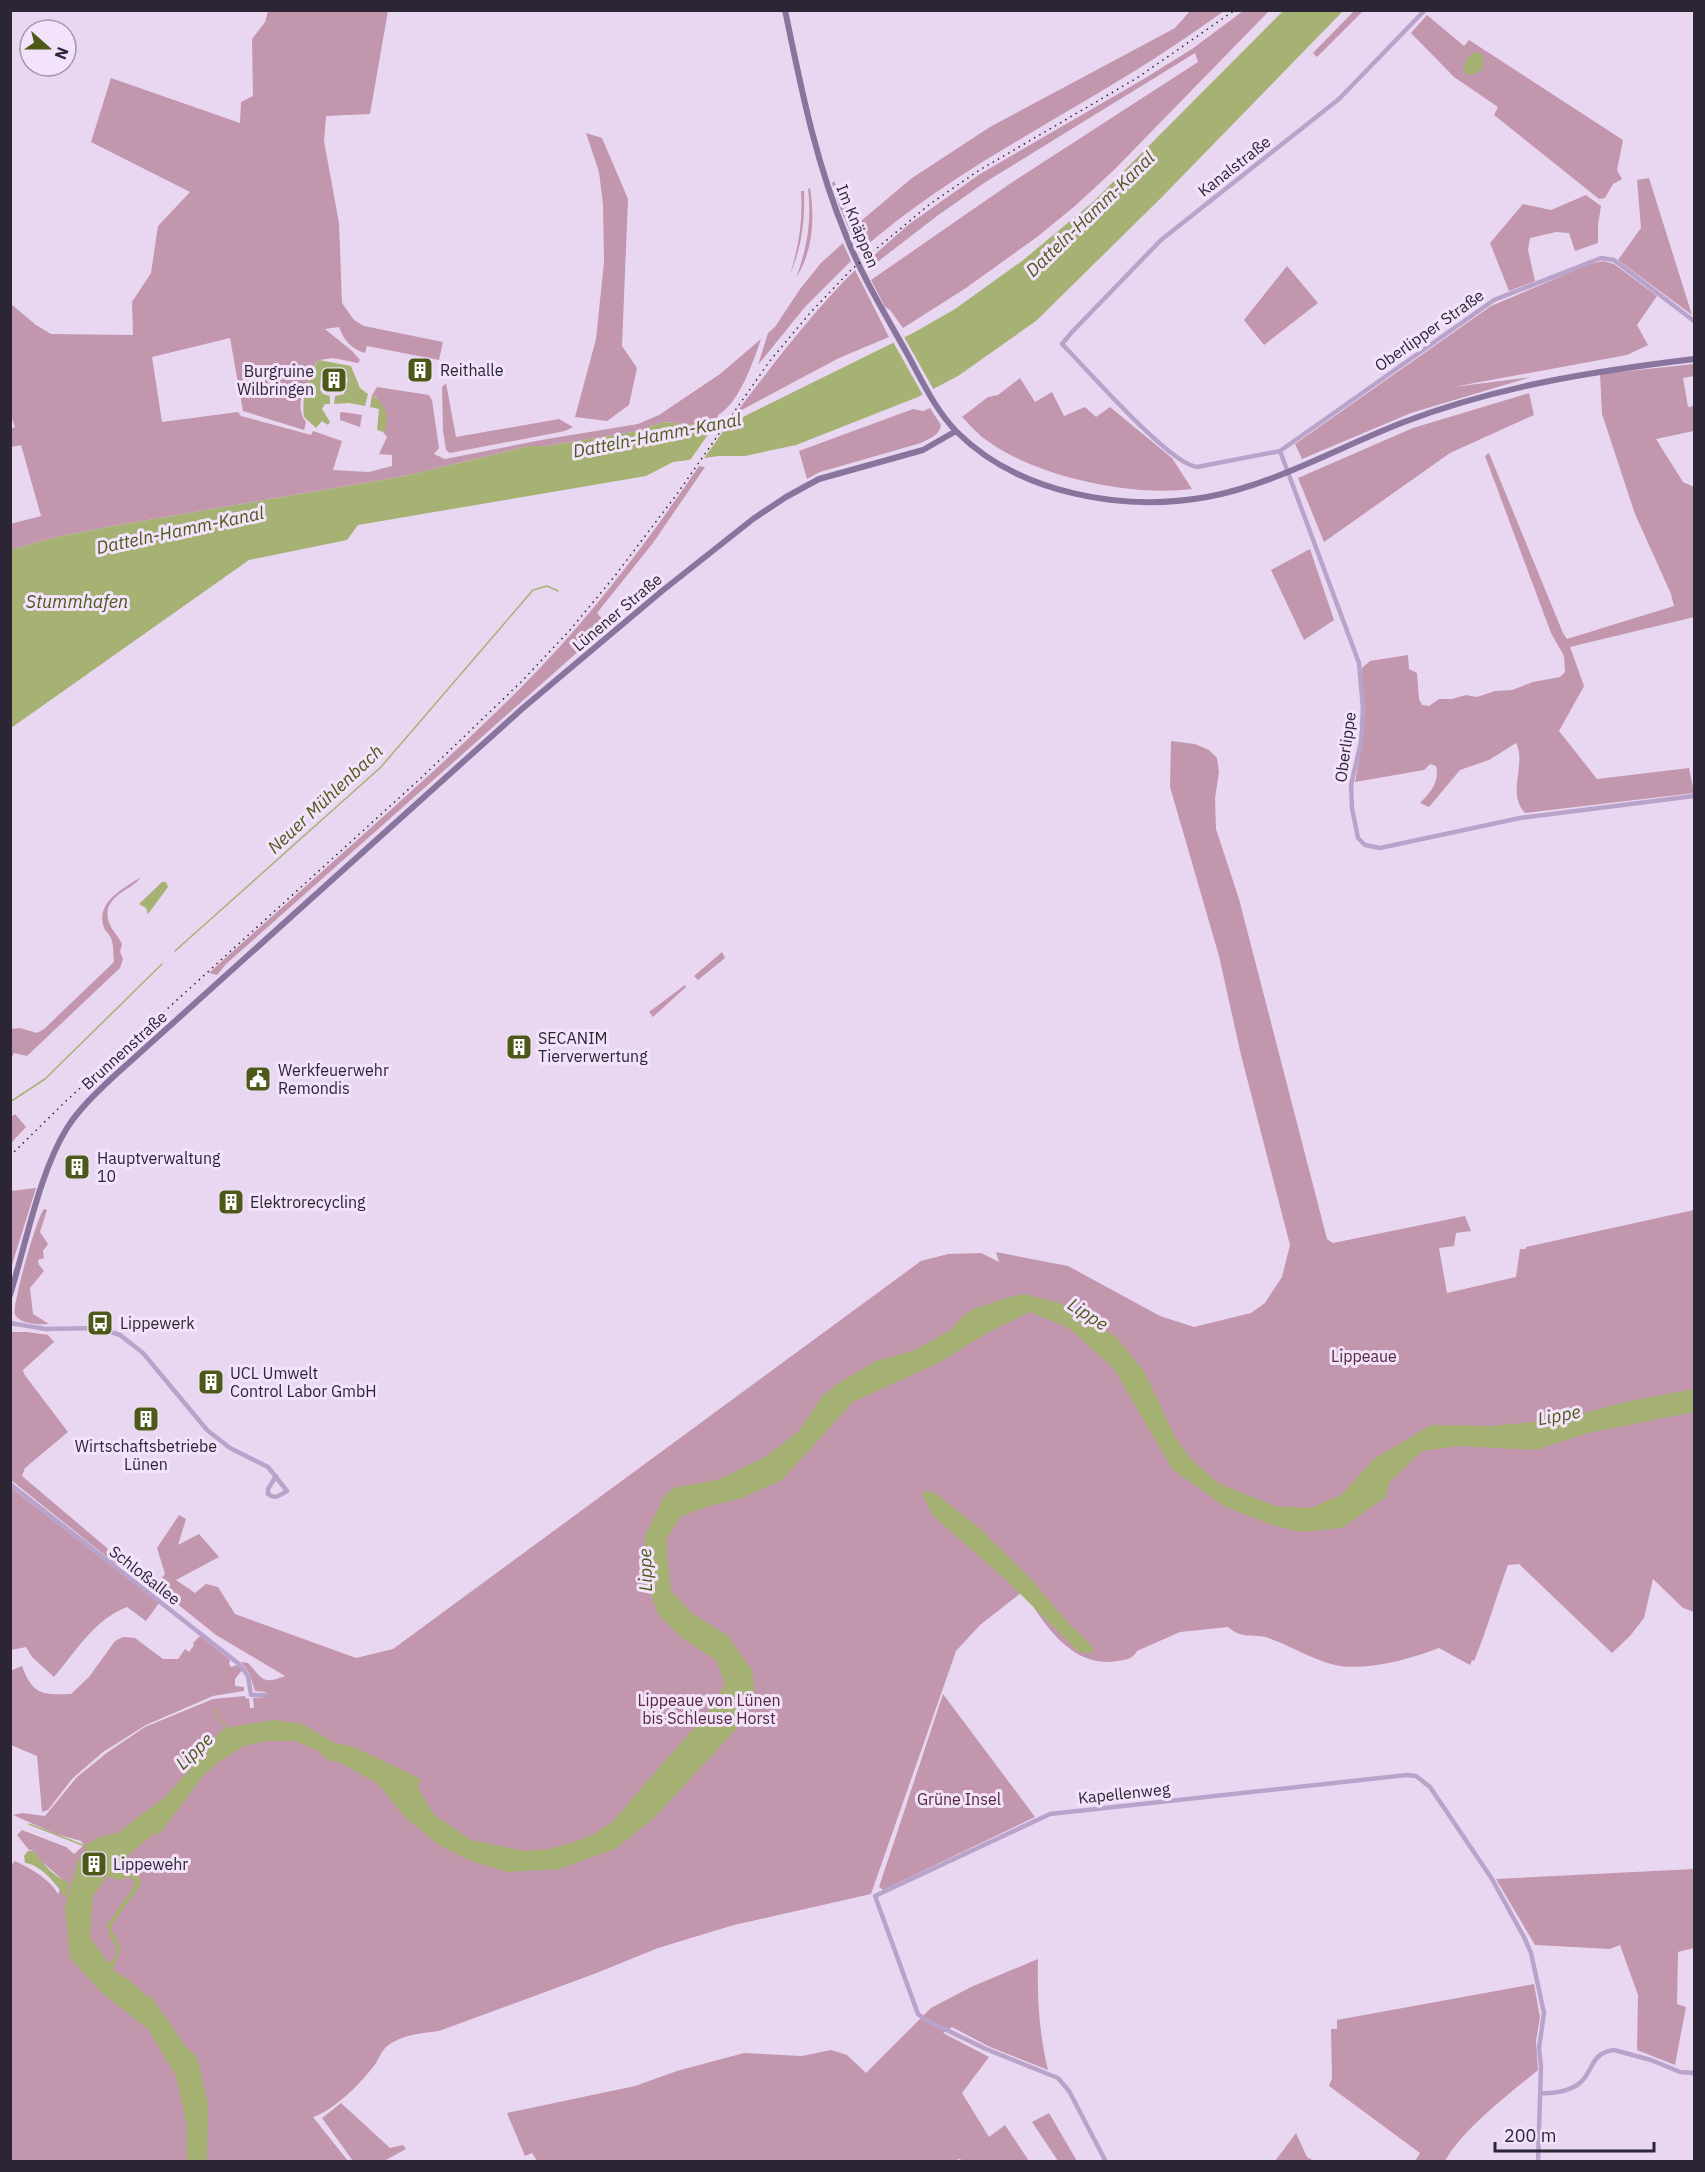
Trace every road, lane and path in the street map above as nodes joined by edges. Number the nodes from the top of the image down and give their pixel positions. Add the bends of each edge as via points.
1 (785, 10) edge
2 (1425, 10) edge
3 (1695, 321) edge
4 (1062, 344) joint
5 (1695, 359) edge
6 (956, 431) junction
7 (1280, 451) junction
8 (1288, 471) junction
9 (1695, 796) edge
10 (335, 878) joint
11 (10, 1295) edge
12 (10, 1323) edge
13 (276, 1476) junction
14 (10, 1484) edge
15 (266, 1695) dead end
16 (1695, 2073) edge
17 (1540, 2093) junction
18 (1106, 2162) edge
19 (1538, 2162) edge

1 - 6 street, Im Knäppen via 809,126 847,240 933,399
2 - 4 street, Kanalstraße via 1339,99 1161,240
3 - 7 street, Oberlipper Straße via 1614,260 1601,258 1494,300
4 - 7 street, Oberlipper Straße via 1107,392 1190,466
5 - 8 street via 1585,373 1492,393 1404,422
6 - 8 street via 986,456 1025,477 1107,499 1158,502 1208,497
6 - 10 street, Lünener Straße via 923,450 819,479 753,519 523,708
7 - 8 street
8 - 9 street, Oberlippe via 1359,663 1361,742 1351,785 1358,838 1365,846 1380,848 1521,818
10 - 11 street, Brunnenstraße via 91,1097 63,1136 49,1166
12 - 13 street via 46,1329 99,1328 120,1335 143,1353 207,1430 230,1448 258,1460
13 - 13 street via 287,1491 272,1497 268,1489
14 - 15 street, Schloßallee via 239,1664 248,1676 251,1695
16 - 17 street via 1680,2072 1614,2050 1596,2058 1580,2083 1563,2091
17 - 18 street, Kapellenweg via 1539,2049 1544,2013 1525,1939 1492,1879 1430,1787 1416,1776 1050,1814 874,1896 918,2014 986,2049 1058,2078 1069,2091
17 - 19 street, Kapellenweg

